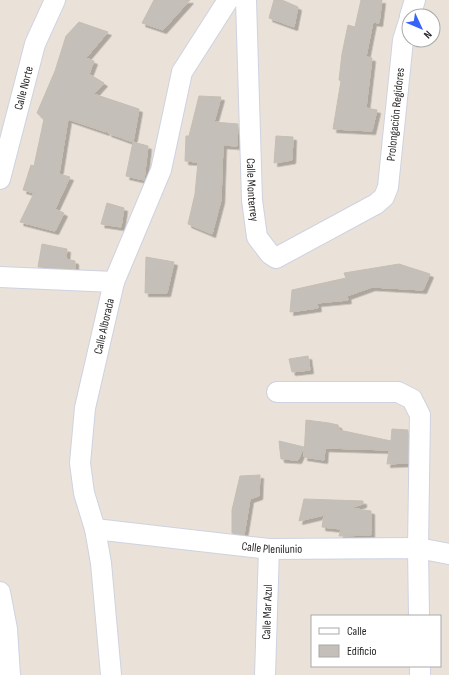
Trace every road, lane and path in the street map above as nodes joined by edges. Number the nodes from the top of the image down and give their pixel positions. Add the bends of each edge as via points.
1 (55, 0) edge
2 (228, 0) edge
3 (246, 0) edge
4 (402, 48) edge
5 (0, 179) edge
6 (376, 204) joint
7 (0, 277) edge
8 (114, 282) junction
9 (276, 392) dead end
10 (95, 529) junction
11 (418, 548) junction
12 (269, 549) junction
13 (449, 554) edge
14 (0, 592) edge
15 (419, 615) edge
16 (10, 675) edge
17 (110, 675) edge
18 (265, 675) edge

1 - 5 street, Calle Norte via 35,44
2 - 8 street, Calle Alborada via 182,72 161,170
3 - 6 street, Calle Monterrey via 252,200 257,237 276,258
4 - 6 street, Prolongación Regidores via 388,187 384,197
7 - 8 street
8 - 10 street, Calle Alborada via 85,408 80,463 84,493
9 - 11 street via 398,392 412,399 420,415
10 - 12 street, Calle Plenilunio
10 - 17 street, Calle Alborada via 101,563
11 - 12 street, Calle Plenilunio
11 - 13 street, Calle Plenilunio
11 - 15 street
12 - 18 street, Calle Mar Azul
14 - 16 street via 7,628

